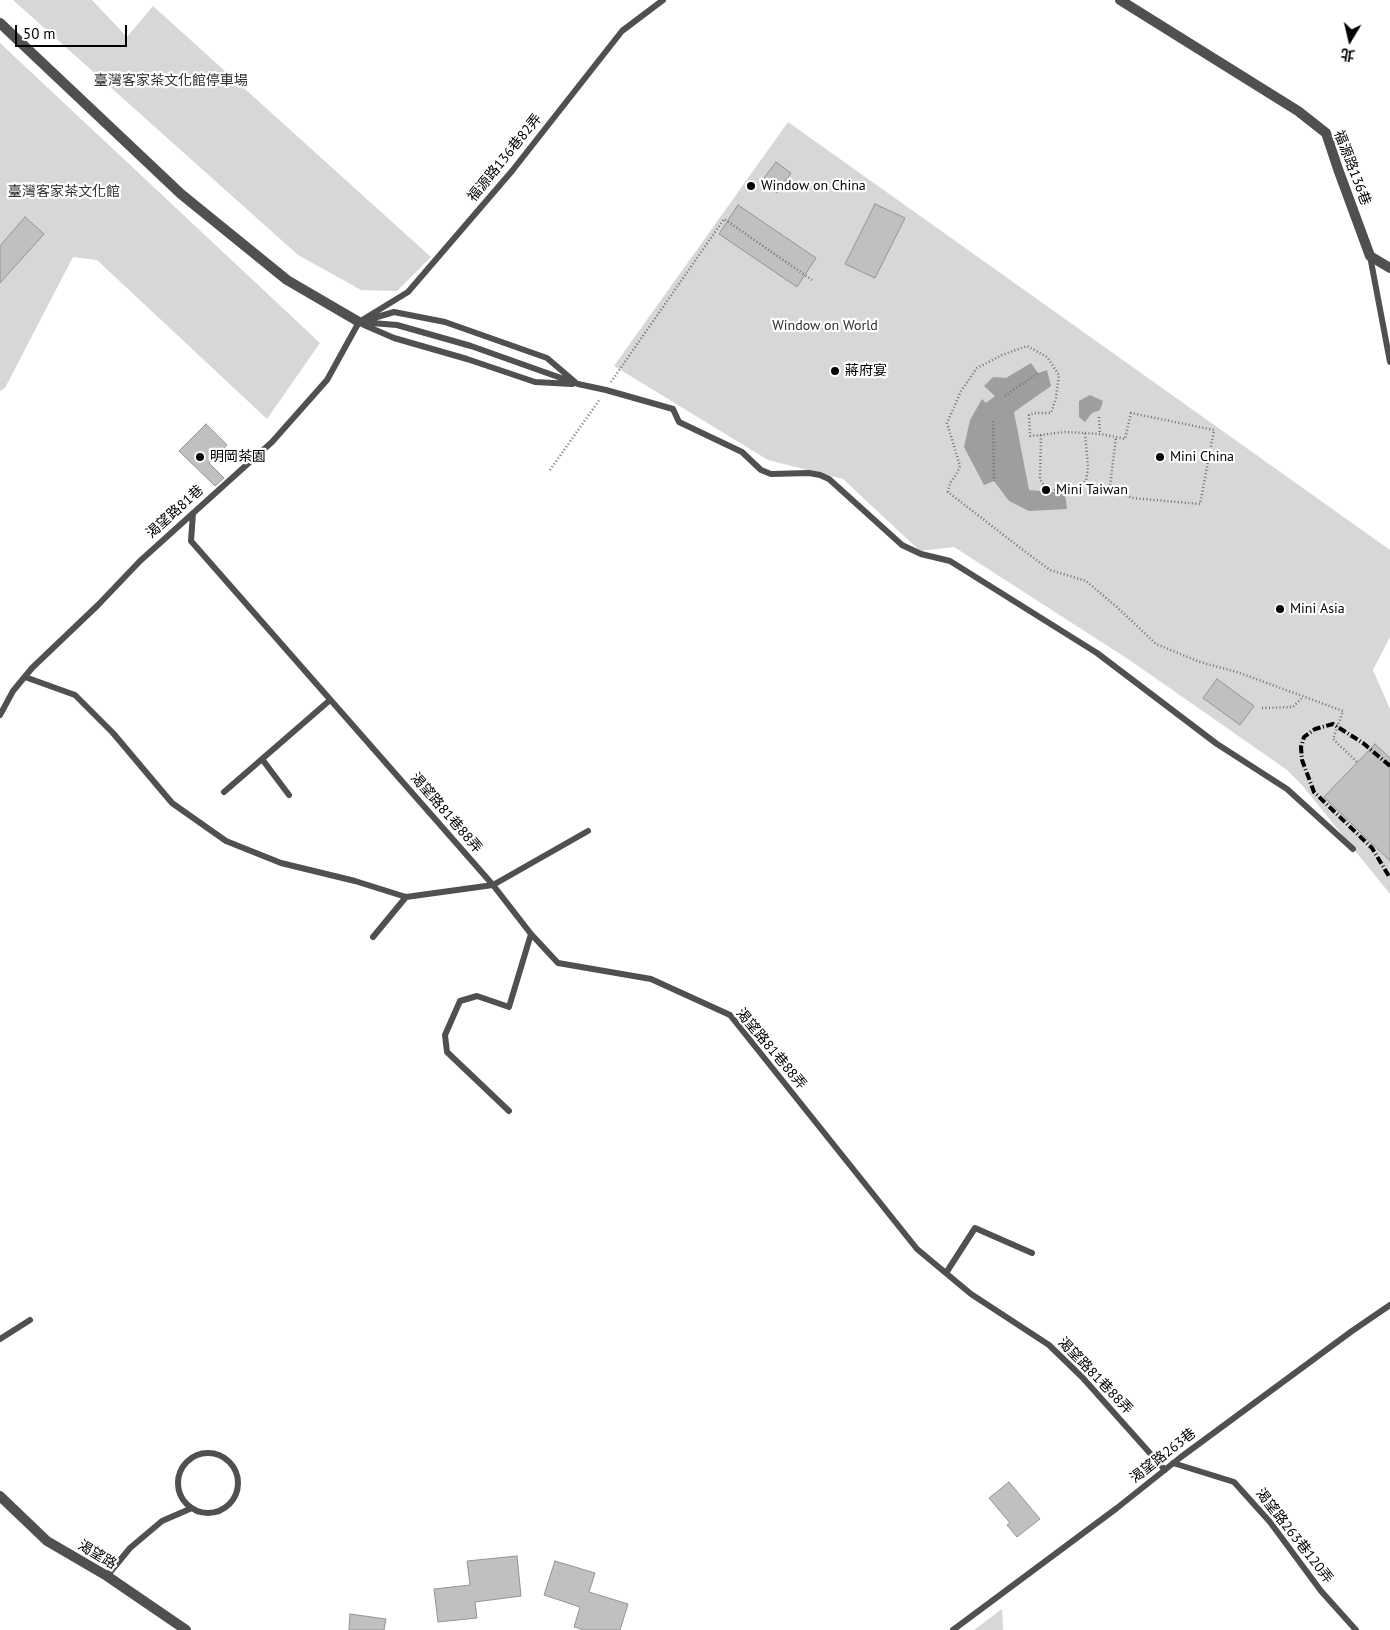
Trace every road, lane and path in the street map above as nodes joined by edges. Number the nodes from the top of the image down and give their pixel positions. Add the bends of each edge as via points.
1 (663, 0) edge
2 (1120, 0) edge
3 (0, 23) edge
4 (1370, 256) junction
5 (1390, 268) edge
6 (812, 280) dead end
7 (359, 322) junction
8 (1390, 362) edge
9 (1038, 373) dead end
10 (578, 384) junction
11 (606, 390) junction
12 (1005, 396) dead end
13 (1099, 418) dead end
14 (993, 421) dead end
15 (1085, 432) junction
16 (1100, 434) junction
17 (1041, 435) junction
18 (1116, 437) junction
19 (550, 470) dead end
20 (994, 481) dead end
21 (194, 512) junction
22 (25, 677) junction
23 (1304, 696) junction
24 (330, 700) junction
25 (1262, 708) dead end
26 (0, 715) edge
27 (262, 760) junction
28 (1357, 762) dead end
29 (224, 792) dead end
30 (289, 795) dead end
31 (588, 831) dead end
32 (1353, 849) dead end
33 (493, 886) junction
34 (406, 897) junction
35 (531, 934) junction
36 (373, 937) dead end
37 (510, 1111) dead end
38 (1032, 1253) dead end
39 (946, 1273) junction
40 (1390, 1305) edge
41 (30, 1320) dead end
42 (0, 1340) edge
43 (1173, 1463) junction
44 (1165, 1470) junction
45 (0, 1496) edge
46 (192, 1508) junction
47 (107, 1576) junction
48 (186, 1630) edge
49 (953, 1630) edge
50 (1356, 1630) edge

1 - 7 lane, 福源路136巷82弄 via 622,31 512,171 408,292
2 - 4 street, 福源路136巷 via 1298,111 1326,133
3 - 7 street via 181,194 287,280
4 - 5 street
4 - 8 lane, 福源路136巷
6 - 11 path via 724,218
7 - 10 lane via 396,325 443,338
7 - 10 lane via 394,338 535,382
7 - 10 lane via 394,312 445,322 547,358
7 - 21 lane, 渴望路81巷 via 327,380 272,442
9 - 12 path
10 - 11 lane
11 - 19 path
11 - 32 lane via 673,409 679,422 742,452 761,470 771,474 809,473 828,479 902,545 921,554 950,561 1097,653 1217,744 1287,789
13 - 16 path
14 - 20 path
15 - 16 path
15 - 17 path
15 - 17 path via 1086,481 1078,486 1054,490 1045,487 1040,479
16 - 18 path
17 - 23 path via 1030,436 1030,415 1051,413 1059,375 1047,357 1027,346 1002,354 977,368 961,391 947,423 960,466 948,492 1050,570 1086,581 1156,644
18 - 18 path via 1110,487 1132,498 1200,504 1214,430 1131,413 1125,439
21 - 22 lane, 渴望路81巷 via 140,561
21 - 24 lane, 渴望路81巷88弄 via 191,541
22 - 26 lane, 渴望路81巷
22 - 34 lane via 75,695 113,733 172,803 226,841 281,863
23 - 25 path via 1293,707
23 - 28 path via 1343,710 1333,740
24 - 27 lane
24 - 33 lane, 渴望路81巷88弄
27 - 29 lane
27 - 30 lane
31 - 33 lane
33 - 34 lane
33 - 35 lane, 渴望路81巷88弄
34 - 36 lane
35 - 37 lane via 509,1007 477,996 460,1001 446,1035 447,1052
35 - 39 lane, 渴望路81巷88弄 via 558,963 650,979 730,1015 917,1249
38 - 39 lane via 975,1228
39 - 44 lane, 渴望路81巷88弄 via 971,1294 1049,1345
40 - 43 lane, 渴望路263巷
41 - 42 lane
43 - 44 lane, 渴望路263巷
43 - 50 lane, 渴望路263巷120弄 via 1234,1482
44 - 49 lane, 渴望路263巷
45 - 47 street, 渴望路 via 47,1542
46 - 46 lane via 180,1493 179,1474 184,1465 200,1453 220,1454 235,1467 239,1487 236,1496 230,1504 211,1513
46 - 47 lane via 162,1522 130,1548
47 - 48 street, 渴望路

